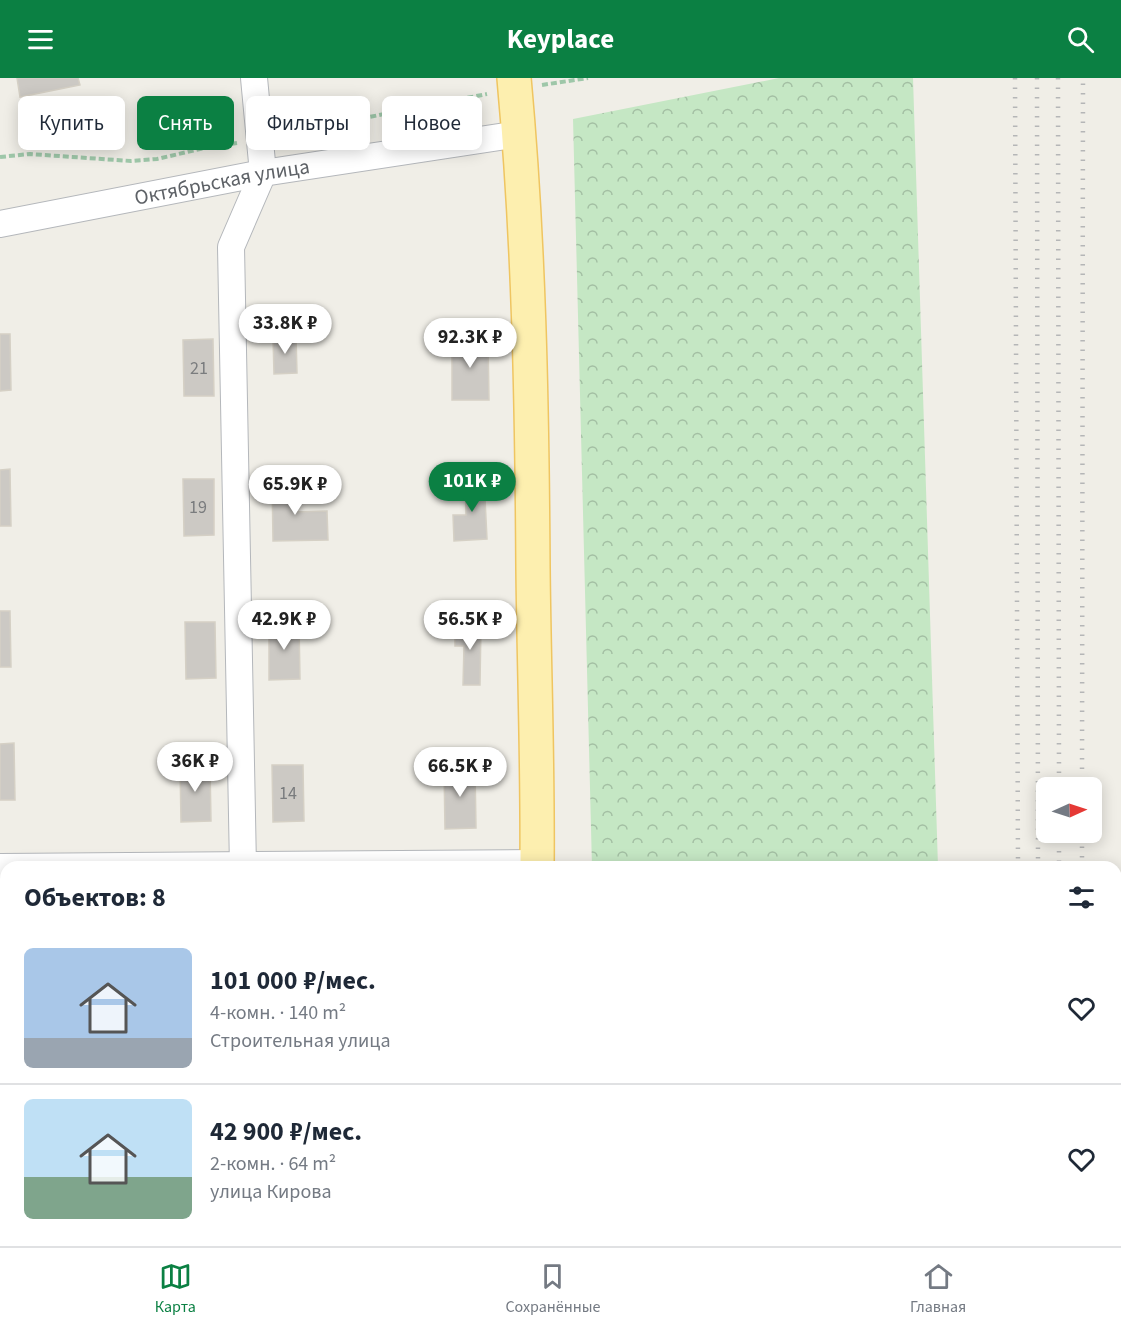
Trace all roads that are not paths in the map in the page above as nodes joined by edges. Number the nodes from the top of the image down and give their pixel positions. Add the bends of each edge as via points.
1 (254, 78) edge
2 (514, 84) edge
3 (519, 134) junction
4 (263, 172) junction
5 (0, 224) edge
6 (243, 861) edge
7 (537, 861) edge

1 - 4 street
2 - 3 main road
3 - 4 street, Октябрьская улица
3 - 7 main road via 529,327
4 - 5 street, Октябрьская улица
4 - 6 street via 231,247

